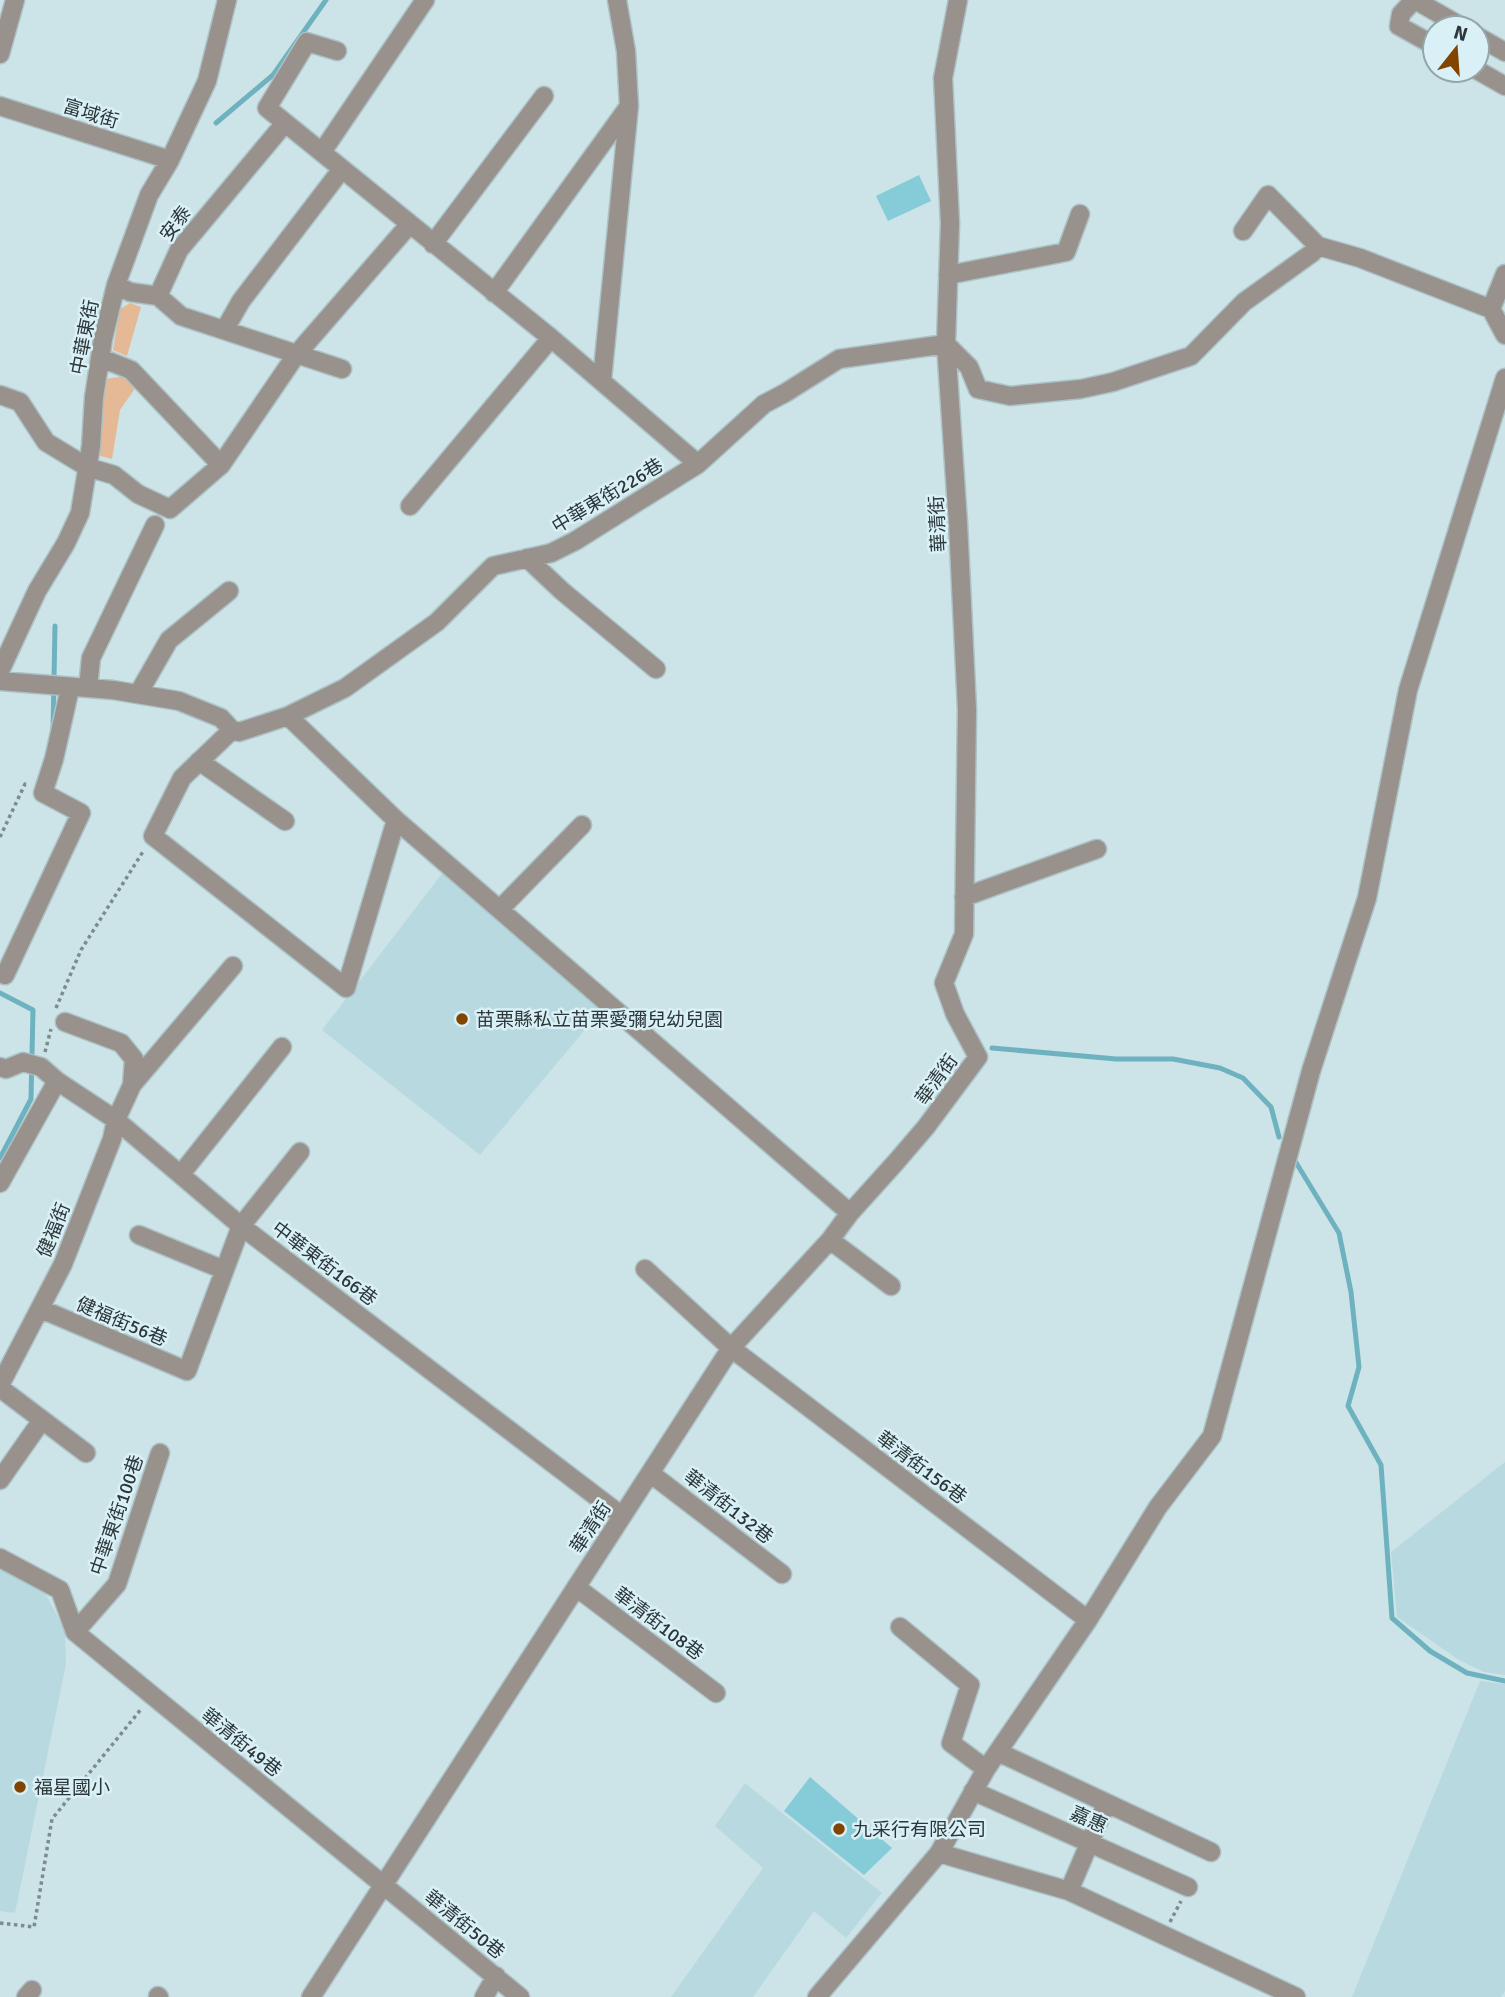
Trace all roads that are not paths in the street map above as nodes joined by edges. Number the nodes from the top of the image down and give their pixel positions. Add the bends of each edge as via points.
1 (15, 0) edge
2 (425, 0) edge
3 (617, 0) edge
4 (958, 0) edge
5 (1414, 0) edge
6 (225, 7) edge
7 (1439, 14) edge
8 (1421, 38) edge
9 (337, 51) dead end
10 (0, 54) edge
11 (544, 96) dead end
12 (0, 106) edge
13 (629, 106) junction
14 (285, 123) junction
15 (321, 152) junction
16 (170, 160) junction
17 (342, 169) junction
18 (1080, 214) dead end
19 (409, 225) junction
20 (1243, 230) dead end
21 (433, 244) junction
22 (1318, 246) junction
23 (1505, 274) edge
24 (948, 275) junction
25 (116, 285) junction
26 (494, 293) junction
27 (158, 296) junction
28 (1491, 309) junction
29 (225, 329) junction
30 (1505, 335) edge
31 (551, 338) junction
32 (946, 344) junction
33 (296, 355) junction
34 (101, 358) junction
35 (342, 369) dead end
36 (1505, 378) edge
37 (602, 380) junction
38 (0, 395) edge
39 (698, 464) junction
40 (221, 465) junction
41 (87, 467) junction
42 (410, 506) dead end
43 (155, 525) dead end
44 (527, 558) junction
45 (229, 591) dead end
46 (656, 669) dead end
47 (0, 671) edge
48 (0, 681) edge
49 (74, 688) junction
50 (138, 694) junction
51 (288, 716) junction
52 (232, 730) junction
53 (199, 761) junction
54 (396, 820) junction
55 (285, 821) dead end
56 (582, 825) dead end
57 (1097, 849) dead end
58 (964, 897) junction
59 (500, 909) junction
60 (233, 966) dead end
61 (5, 975) dead end
62 (57, 1021) road end
63 (282, 1046) dead end
64 (0, 1067) edge
65 (57, 1081) junction
66 (132, 1085) junction
67 (116, 1120) junction
68 (300, 1152) dead end
69 (181, 1174) junction
70 (0, 1183) edge
71 (850, 1213) junction
72 (241, 1226) junction
73 (139, 1235) dead end
74 (830, 1240) junction
75 (645, 1269) dead end
76 (224, 1270) junction
77 (891, 1286) dead end
78 (41, 1309) junction
79 (731, 1348) junction
80 (0, 1386) edge
81 (43, 1420) junction
82 (86, 1453) dead end
83 (160, 1453) dead end
84 (650, 1473) junction
85 (0, 1480) edge
86 (622, 1516) junction
87 (0, 1558) edge
88 (782, 1573) dead end
89 (576, 1587) junction
90 (1088, 1619) junction
91 (900, 1627) dead end
92 (75, 1632) junction
93 (716, 1693) dead end
94 (998, 1752) junction
95 (986, 1769) junction
96 (974, 1791) junction
97 (1106, 1804) junction
98 (1089, 1842) junction
99 (1211, 1852) dead end
100 (939, 1853) junction
101 (383, 1885) junction
102 (1188, 1887) road end
103 (1069, 1891) junction
104 (496, 1976) junction
105 (1277, 1993) edge
106 (311, 1997) edge
107 (484, 1997) edge
108 (520, 1997) edge
109 (817, 1997) edge
110 (1296, 1997) edge

1 - 10 street
2 - 15 street
3 - 13 street
4 - 24 street, 華清街 via 943,78
5 - 7 street
5 - 8 street via 1401,14 1399,26
6 - 16 street, 中華東街 via 207,81
9 - 14 street via 307,42 267,108
11 - 21 street
12 - 16 street, 富域街
13 - 26 street
13 - 37 street
14 - 15 street
14 - 27 street, 安泰 via 179,250
15 - 17 street
16 - 25 street, 中華東街 via 149,195
17 - 19 street
17 - 29 street via 241,301
18 - 24 street via 1066,252
19 - 21 street
19 - 33 street
20 - 22 street via 1268,195
21 - 26 street
22 - 28 street
22 - 32 street via 1244,302 1191,356 1113,383 1010,396 978,389 969,367
23 - 28 street
24 - 32 street, 華清街
25 - 27 street
25 - 34 street, 中華東街
26 - 31 street
27 - 29 street via 181,316
28 - 30 street
29 - 33 street
31 - 37 street
31 - 42 street
32 - 39 street, 中華東街226巷 via 839,359 764,404
32 - 58 street, 華清街 via 967,710
33 - 35 street
33 - 40 street
34 - 40 street via 131,370
34 - 41 street, 中華東街
36 - 90 street via 1408,690 1367,898 1311,1071 1212,1436 1158,1507
37 - 39 street
38 - 41 street via 20,402 46,442
39 - 44 street, 中華東街226巷 via 575,541
40 - 41 street via 170,509 138,494 114,475
41 - 47 street, 中華東街 via 80,513
43 - 49 street
44 - 46 street
44 - 51 street, 中華東街226巷 via 493,566 437,622 403,648 345,688
45 - 50 street via 169,640
48 - 49 street
49 - 50 street
49 - 61 street via 43,793 81,813
50 - 52 street via 179,701 221,718
51 - 52 street, 中華東街226巷 via 239,732
51 - 54 street
52 - 53 street
53 - 54 street via 182,778 153,836 346,988
53 - 55 street
54 - 59 street
56 - 59 street
57 - 58 street
58 - 71 street, 華清街 via 964,934 944,983 978,1057 926,1127
59 - 71 street
60 - 66 street, 健福街
62 - 66 street via 121,1043 134,1059
63 - 69 street
64 - 65 street, 中華東街166巷 via 32,1065
65 - 67 street, 中華東街166巷
65 - 70 street
66 - 67 street, 健福街
67 - 69 street, 中華東街166巷
67 - 78 street, 健福街 via 63,1264
68 - 72 street
69 - 72 street, 中華東街166巷
71 - 74 street, 華清街
72 - 76 street
72 - 86 street, 中華東街166巷
73 - 76 street
74 - 77 street
74 - 79 street, 華清街
75 - 79 street, 華清街156巷
76 - 78 street, 健福街56巷 via 187,1371
78 - 80 street, 健福街
79 - 84 street, 華清街
79 - 90 street, 華清街156巷
80 - 81 street
81 - 82 street
81 - 85 street
83 - 92 street, 中華東街100巷 via 117,1584
84 - 86 street, 華清街
84 - 88 street, 華清街132巷
86 - 89 street, 華清街
87 - 92 street via 60,1590
89 - 93 street, 華清街108巷
89 - 101 street, 華清街
90 - 94 street
91 - 95 street via 970,1685 951,1743
92 - 101 street, 華清街49巷
94 - 95 street
94 - 97 street, 嘉惠
95 - 96 street
96 - 98 street, 嘉惠
96 - 100 street
97 - 98 street
97 - 99 street, 嘉惠
98 - 102 street, 嘉惠
98 - 103 street
100 - 103 street
100 - 109 street
101 - 104 street, 華清街50巷
101 - 106 street, 華清街
103 - 105 street
104 - 107 street
104 - 108 street, 華清街50巷
105 - 110 street

